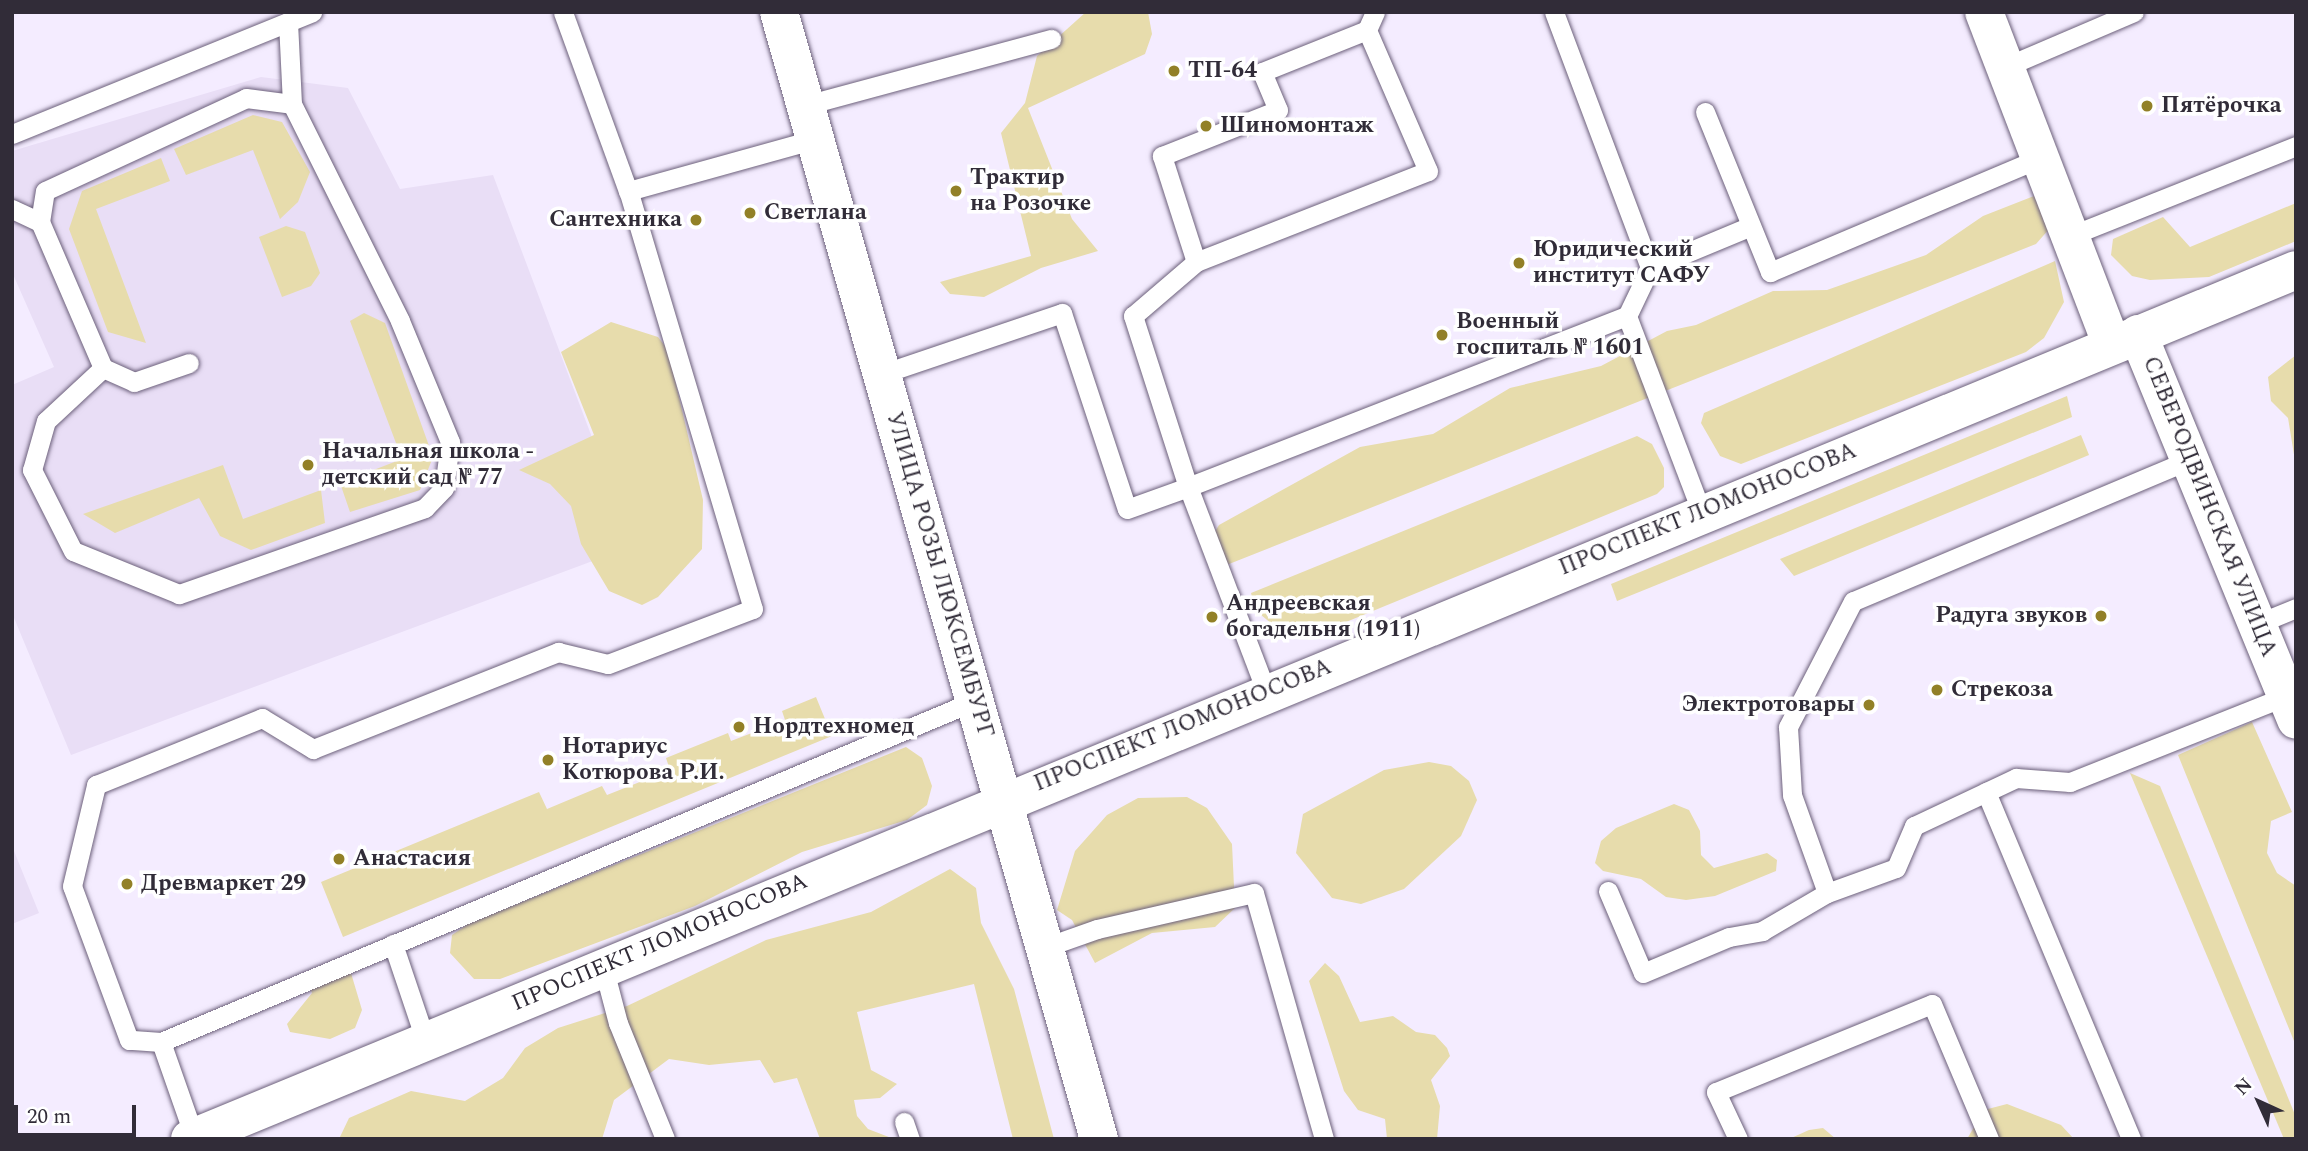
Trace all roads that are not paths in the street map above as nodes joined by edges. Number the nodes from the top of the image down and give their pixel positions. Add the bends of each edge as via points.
1 (312, 12) edge
2 (563, 12) edge
3 (779, 12) edge
4 (1554, 12) edge
5 (1984, 12) edge
6 (2134, 12) edge
7 (1371, 21) edge
8 (288, 22) junction
9 (1051, 39) dead end
10 (2005, 67) junction
11 (292, 104) junction
12 (1705, 112) dead end
13 (811, 122) junction
14 (12, 134) edge
15 (2296, 146) edge
16 (2040, 158) junction
17 (628, 191) junction
18 (12, 209) edge
19 (40, 222) junction
20 (1751, 226) junction
21 (2070, 236) junction
22 (1196, 262) junction
23 (1650, 268) junction
24 (2296, 270) edge
25 (1627, 316) junction
26 (2125, 339) junction
27 (189, 363) dead end
28 (103, 368) junction
29 (882, 374) junction
30 (2189, 460) junction
31 (1188, 488) junction
32 (1702, 513) junction
33 (2296, 608) edge
34 (2257, 624) junction
35 (1266, 691) junction
36 (974, 701) junction
37 (2291, 708) edge
38 (1986, 792) junction
39 (1004, 799) junction
40 (1608, 891) dead end
41 (1827, 893) junction
42 (393, 944) junction
43 (1045, 947) junction
44 (603, 966) junction
45 (161, 1042) junction
46 (426, 1042) junction
47 (193, 1138) edge
48 (665, 1139) edge
49 (1099, 1139) edge
50 (1324, 1139) edge
51 (1738, 1139) edge
52 (1989, 1139) edge
53 (2130, 1139) edge

1 - 8 lane
2 - 17 lane
3 - 13 main road, УЛИЦА РОЗЫ ЛЮКСЕМБУРГ
4 - 23 lane
5 - 10 main road, СЕВЕРОДВИНСКАЯ УЛИЦА
6 - 10 lane
7 - 22 lane via 1262,72 1278,110 1162,156
7 - 22 lane via 1427,171
8 - 11 lane
8 - 14 lane
9 - 13 lane
10 - 16 main road, СЕВЕРОДВИНСКАЯ УЛИЦА
11 - 19 lane via 246,98 46,191
11 - 28 lane via 400,321 450,442 444,488 425,508 179,594 73,551 32,470 46,421
12 - 20 lane
13 - 17 lane
13 - 29 main road, УЛИЦА РОЗЫ ЛЮКСЕМБУРГ
15 - 21 lane
16 - 20 lane via 1770,272
16 - 21 main road, СЕВЕРОДВИНСКАЯ УЛИЦА
17 - 45 lane via 753,609 608,664 558,652 313,749 262,718 96,785 72,886 129,1040
18 - 19 lane
19 - 28 lane
20 - 23 lane
21 - 26 main road, СЕВЕРОДВИНСКАЯ УЛИЦА
22 - 31 lane via 1133,316
23 - 25 lane
24 - 26 main road, ПРОСПЕКТ ЛОМОНОСОВА
25 - 31 lane
25 - 32 lane
26 - 30 main road, СЕВЕРОДВИНСКАЯ УЛИЦА
26 - 32 main road, ПРОСПЕКТ ЛОМОНОСОВА
27 - 28 lane via 134,382
29 - 31 lane via 1062,313 1127,509
29 - 36 main road, УЛИЦА РОЗЫ ЛЮКСЕМБУРГ
30 - 34 main road, СЕВЕРОДВИНСКАЯ УЛИЦА
30 - 41 lane via 1853,601 1788,727 1792,794
31 - 35 lane
32 - 35 main road, ПРОСПЕКТ ЛОМОНОСОВА
33 - 34 lane
34 - 37 main road, СЕВЕРОДВИНСКАЯ УЛИЦА
35 - 39 main road, ПРОСПЕКТ ЛОМОНОСОВА
36 - 39 main road, УЛИЦА РОЗЫ ЛЮКСЕМБУРГ
36 - 42 lane
37 - 38 lane via 2070,782 2016,778
38 - 41 lane via 1913,826 1896,868
38 - 53 lane
39 - 43 main road, УЛИЦА РОЗЫ ЛЮКСЕМБУРГ
39 - 44 main road, ПРОСПЕКТ ЛОМОНОСОВА
40 - 41 lane via 1643,974 1729,937 1762,931
42 - 45 lane
42 - 46 lane
43 - 49 main road, УЛИЦА РОЗЫ ЛЮКСЕМБУРГ
43 - 50 lane via 1097,929 1254,893
44 - 46 main road, ПРОСПЕКТ ЛОМОНОСОВА
44 - 48 lane via 618,1023
45 - 47 lane
46 - 47 main road, ПРОСПЕКТ ЛОМОНОСОВА
51 - 52 lane via 1716,1092 1931,1004

